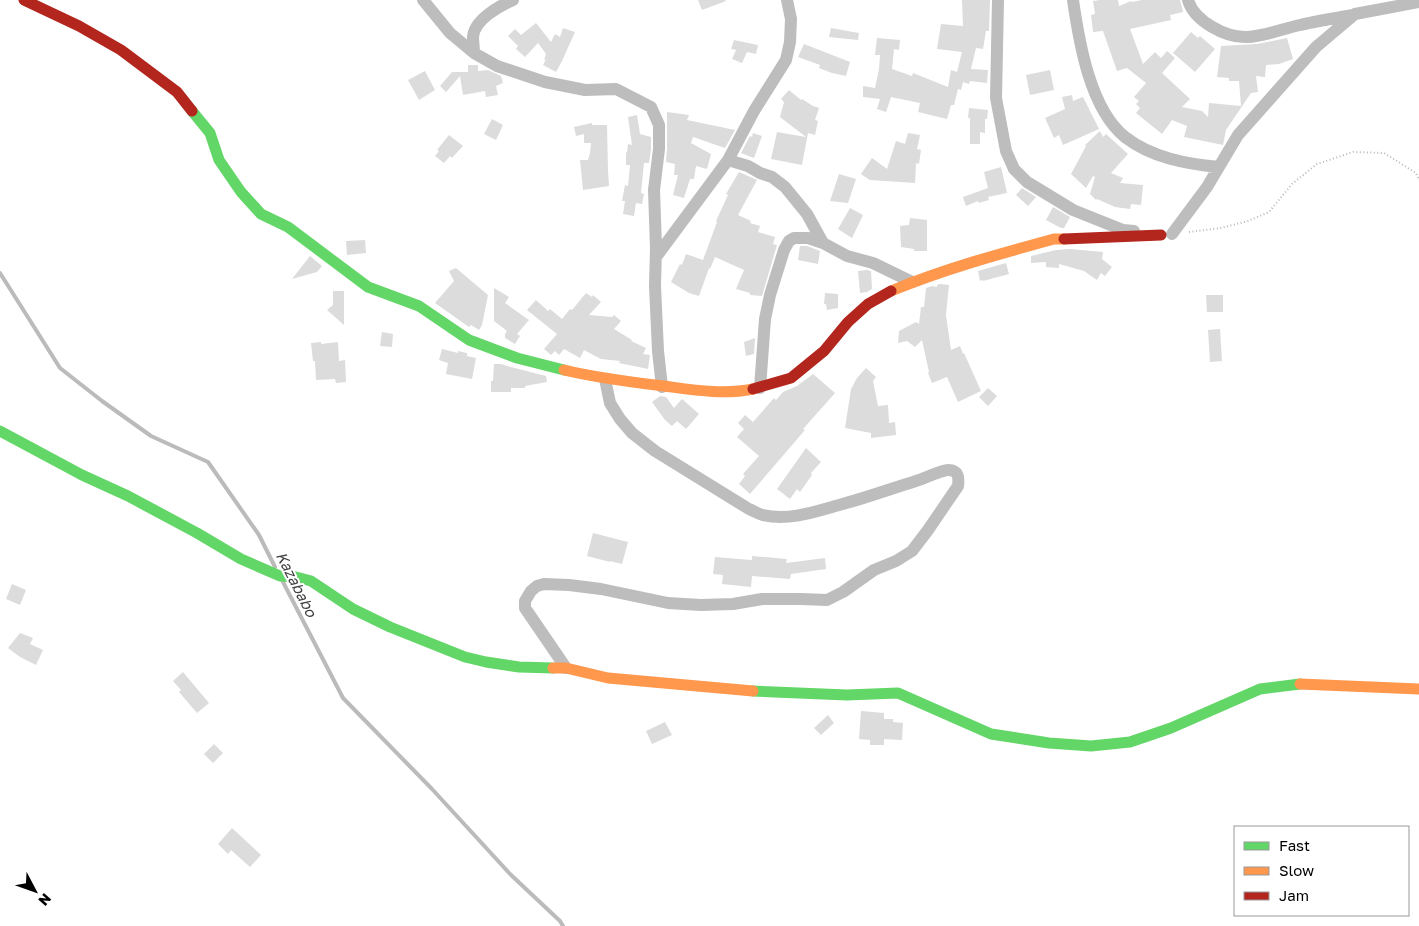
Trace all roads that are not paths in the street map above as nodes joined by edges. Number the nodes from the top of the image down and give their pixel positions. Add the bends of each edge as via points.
1 (24, 0) edge
2 (423, 0) edge
3 (513, 0) edge
4 (787, 0) edge
5 (998, 0) edge
6 (1073, 0) edge
7 (1188, 0) edge
8 (1419, 2) edge
9 (1355, 14) junction
10 (474, 53) junction
11 (728, 160) junction
12 (1219, 167) junction
13 (1167, 234) junction
14 (823, 243) junction
15 (656, 256) junction
16 (912, 282) junction
17 (606, 379) junction
18 (662, 387) junction
19 (760, 388) junction
20 (0, 432) edge
21 (566, 668) junction
22 (1419, 689) edge

1 - 17 street via 80,26 121,50 176,92 210,133 219,160 261,214 288,227 368,287 419,306 469,340 517,358
2 - 10 street via 450,33
3 - 10 street via 500,6 480,23 473,35
4 - 11 street via 791,19 786,60
5 - 13 street via 996,98 1006,151 1014,169 1027,182 1072,210 1123,230
6 - 12 street via 1088,73 1102,107 1114,125 1125,137 1149,151 1183,162
7 - 9 street via 1210,26 1246,37
8 - 9 street
9 - 12 street via 1316,47 1238,135
10 - 15 street via 497,66 546,82 585,90 616,89 651,107 659,126 660,149 654,190
11 - 14 street via 772,177 785,187 807,214
11 - 15 street
12 - 13 street via 1208,188
13 - 16 street via 1054,239
14 - 16 street
14 - 19 street via 794,238 788,241 784,250 765,319
15 - 18 street
16 - 19 street via 868,304 824,351 791,378
17 - 18 street
17 - 21 street via 610,403 632,433 655,451 762,515 805,515 943,470 955,472 959,479 958,486 912,551 874,570 827,600 762,600 701,605 668,603 569,585 537,586 530,591 525,608
18 - 19 street via 711,392
20 - 21 street via 128,496 241,559 280,576 311,581 353,609 415,637 486,662 519,667
21 - 22 street via 608,678 769,692 898,693 991,734 1091,746 1130,742 1171,728 1260,689 1295,684

